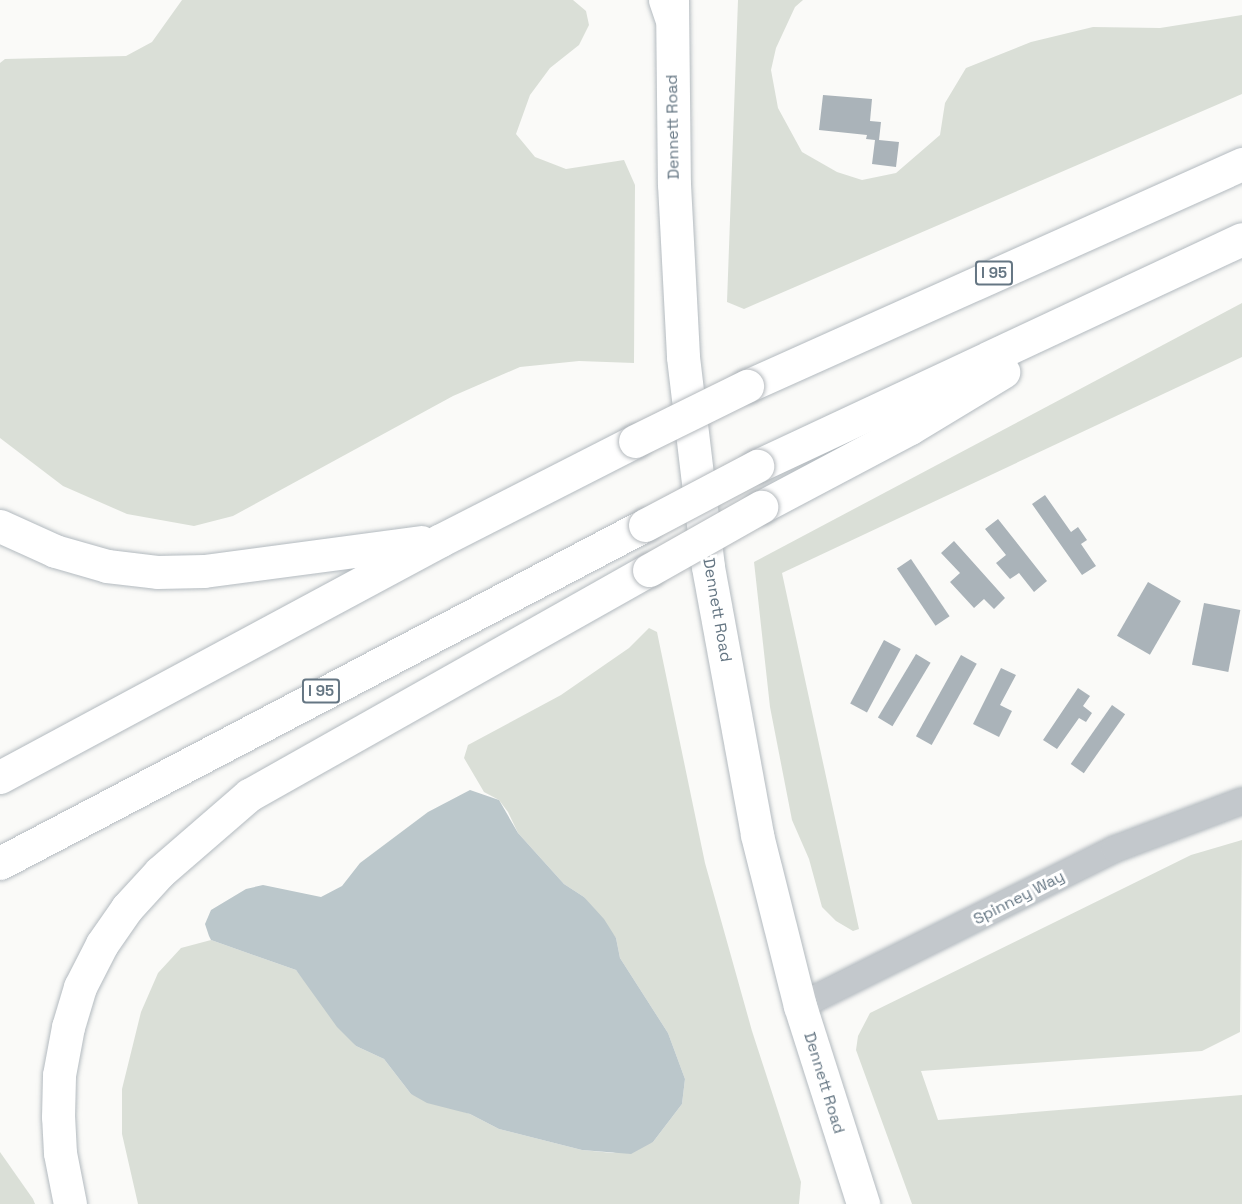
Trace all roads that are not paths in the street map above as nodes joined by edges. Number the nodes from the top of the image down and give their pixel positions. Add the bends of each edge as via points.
1 (669, 6) edge
2 (1242, 164) edge
3 (1242, 239) edge
4 (1169, 272) junction
5 (0, 526) edge
6 (441, 540) junction
7 (0, 777) edge
8 (1242, 801) edge
9 (0, 863) edge
10 (800, 1006) junction
11 (70, 1204) edge
12 (863, 1204) edge

1 - 10 main road, Dennett Road via 683,357 708,567 757,835
2 - 6 main road, I 95, bridge via 747,386
3 - 4 main road, I 95
4 - 9 main road, I 95, bridge via 757,466
4 - 11 main road, bridge via 910,428 249,795 186,848 140,893 98,952 80,987 59,1075 60,1153
5 - 6 main road via 56,552 107,566 157,572 204,571
6 - 7 main road, I 95
8 - 10 street, Spinney Way via 1115,849
10 - 12 main road, Dennett Road

